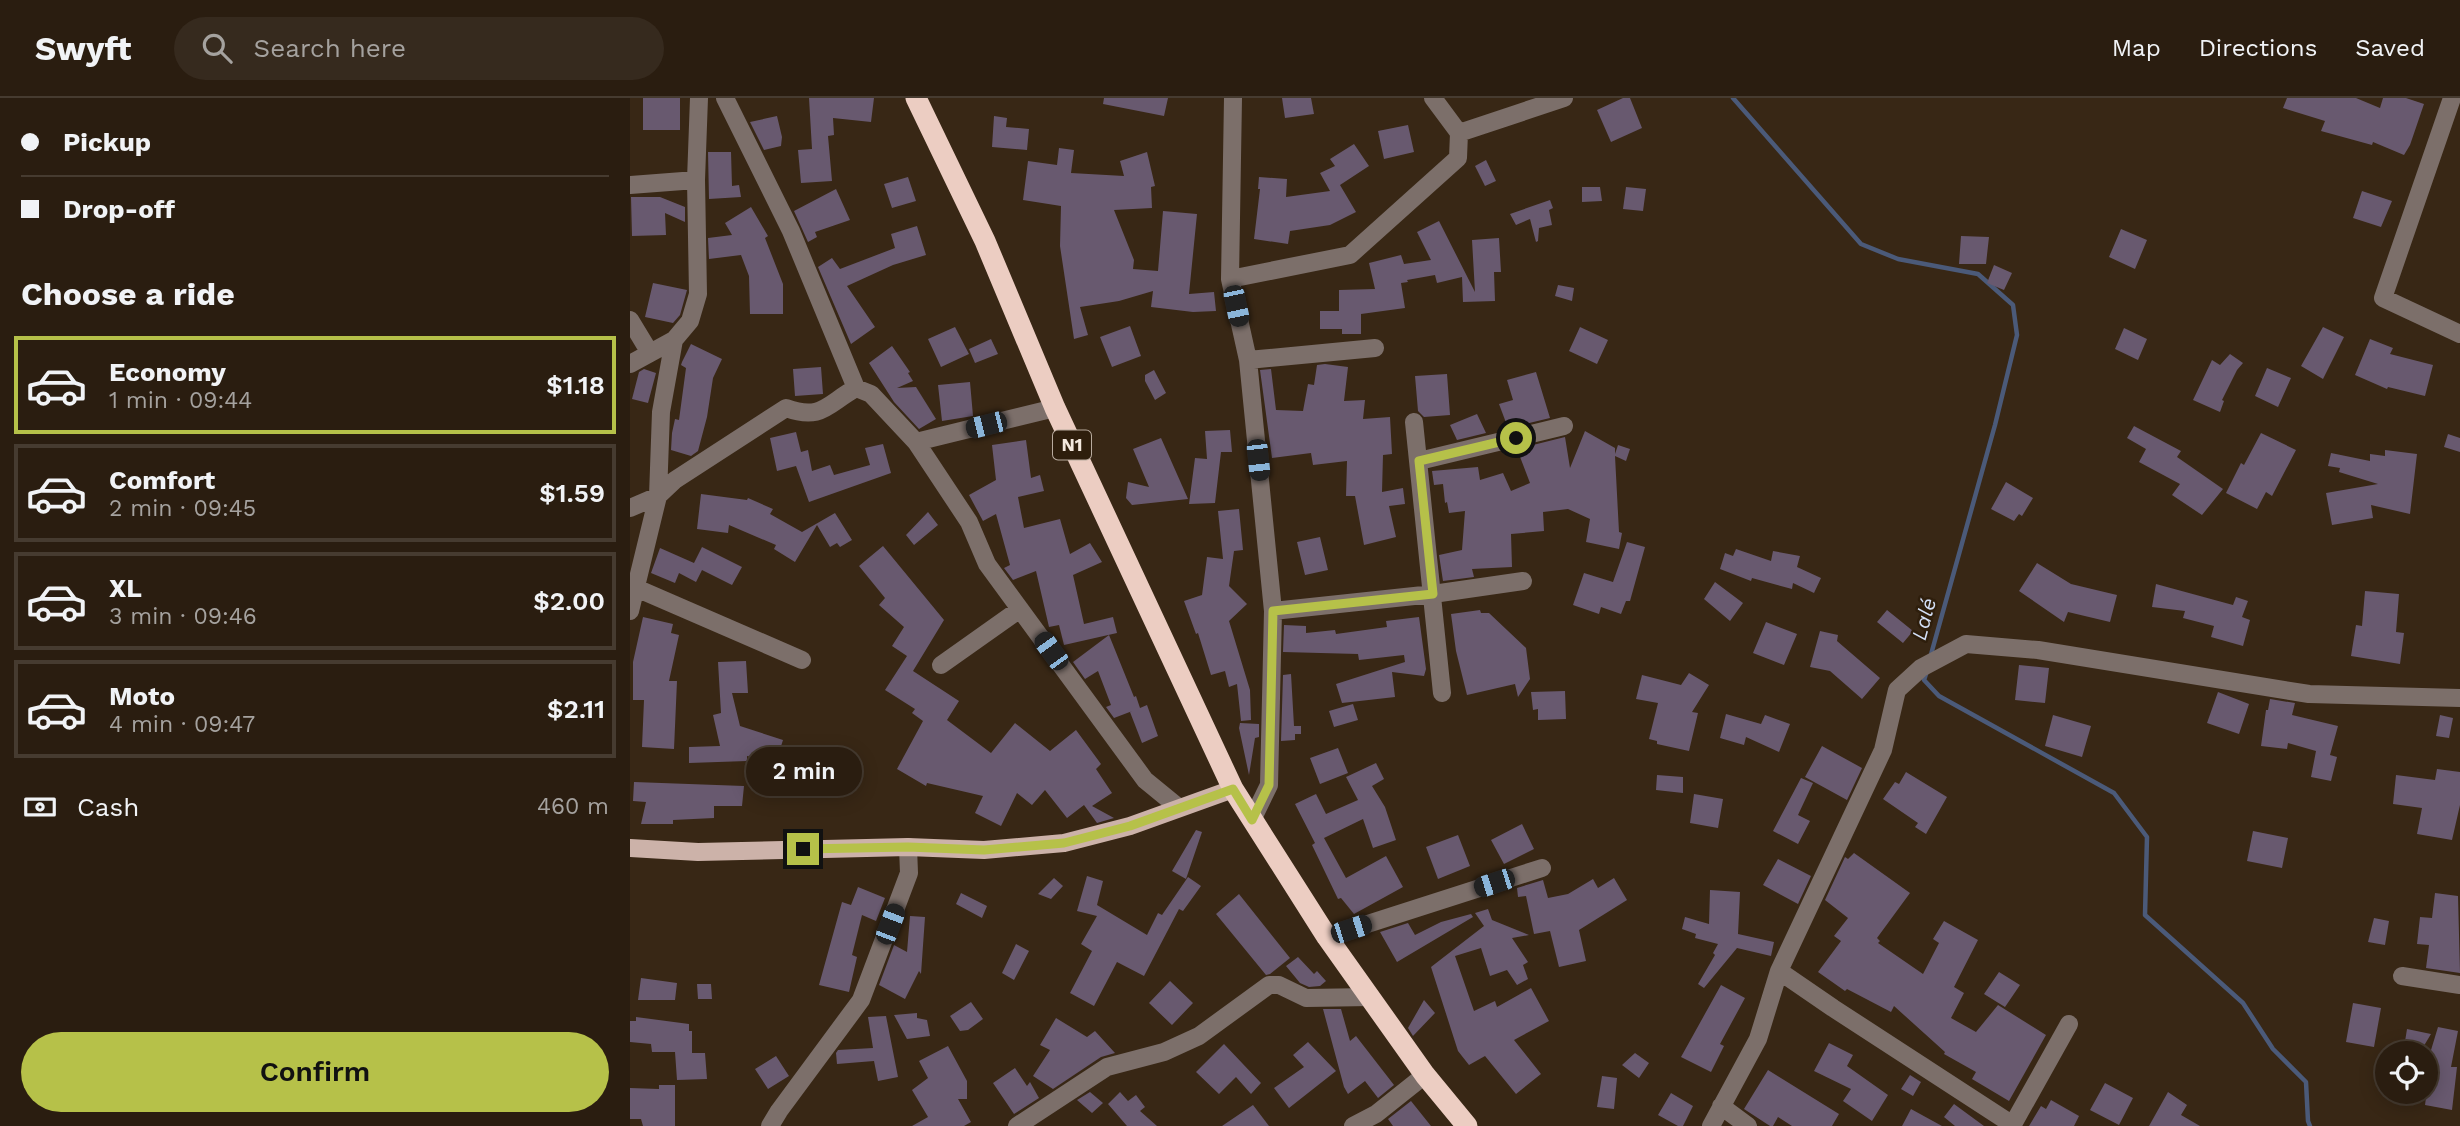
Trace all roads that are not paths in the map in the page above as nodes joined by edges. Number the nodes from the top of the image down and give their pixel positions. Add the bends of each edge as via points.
1 (699, 98) edge
2 (724, 98) edge
3 (916, 98) edge
4 (1233, 98) edge
5 (1433, 98) edge
6 (1564, 98) edge
7 (2452, 98) edge
8 (1459, 133) junction
9 (696, 180) junction
10 (630, 185) edge
11 (1230, 279) junction
12 (630, 320) edge
13 (2460, 334) edge
14 (674, 340) junction
15 (1375, 348) dead end
16 (650, 353) junction
17 (1248, 360) junction
18 (630, 364) edge
19 (856, 388) junction
20 (1055, 408) junction
21 (1415, 422) dead end
22 (1564, 426) dead end
23 (916, 442) junction
24 (1419, 461) junction
25 (659, 496) junction
26 (630, 508) edge
27 (1522, 581) dead end
28 (636, 588) junction
29 (1433, 594) junction
30 (1020, 608) junction
31 (630, 611) edge
32 (1273, 611) junction
33 (802, 660) dead end
34 (941, 665) dead end
35 (1442, 693) dead end
36 (2460, 698) edge
37 (1233, 789) junction
38 (1178, 807) junction
39 (1252, 820) junction
40 (908, 847) junction
41 (630, 848) edge
42 (1542, 868) dead end
43 (1327, 937) junction
44 (1779, 971) junction
45 (2402, 976) dead end
46 (2460, 985) edge
47 (1371, 997) junction
48 (2069, 1024) dead end
49 (1424, 1075) junction
50 (1721, 1106) junction
51 (1379, 1120) edge
52 (1021, 1125) edge
53 (2013, 1125) edge
54 (770, 1126) edge
55 (1353, 1126) edge
56 (1467, 1126) edge
57 (1711, 1126) edge
58 (1748, 1126) edge

1 - 9 street
2 - 19 street via 791,231
3 - 20 highway, N1 via 985,241
4 - 11 street
5 - 8 street
6 - 8 street
7 - 13 street via 2383,298
8 - 11 street via 1458,158 1350,255
9 - 10 street
9 - 14 street via 698,294 690,321
11 - 17 street
12 - 16 street
14 - 16 street
14 - 25 street via 661,412
15 - 17 street
16 - 18 street
17 - 32 street
19 - 23 street via 871,394
19 - 25 street via 828,408 803,414 786,408 674,480
20 - 23 street
20 - 37 highway, N1
21 - 24 street
22 - 24 street
23 - 30 street via 969,522 987,564
24 - 29 street
25 - 26 street
25 - 28 street
27 - 29 street
28 - 31 street
28 - 33 street
29 - 32 street
29 - 35 street
30 - 34 street
30 - 38 street via 1145,780
32 - 39 street via 1269,785
36 - 44 street via 2309,694 2038,650 1966,644 1928,664 1897,690 1883,750
37 - 38 main road
37 - 39 highway, N1
38 - 40 main road via 1130,826 1064,843 984,850
39 - 43 highway, N1
40 - 41 main road via 698,852
40 - 54 street via 909,873 861,1000
42 - 43 street
43 - 47 highway, N1
44 - 50 street via 1758,1039
44 - 53 street
45 - 46 street
47 - 49 highway, N1
47 - 52 street via 1306,998 1269,985 1199,1035 1164,1052 1107,1067
48 - 53 street
49 - 51 street
49 - 56 highway, N1
50 - 57 street
50 - 58 street
51 - 55 street

